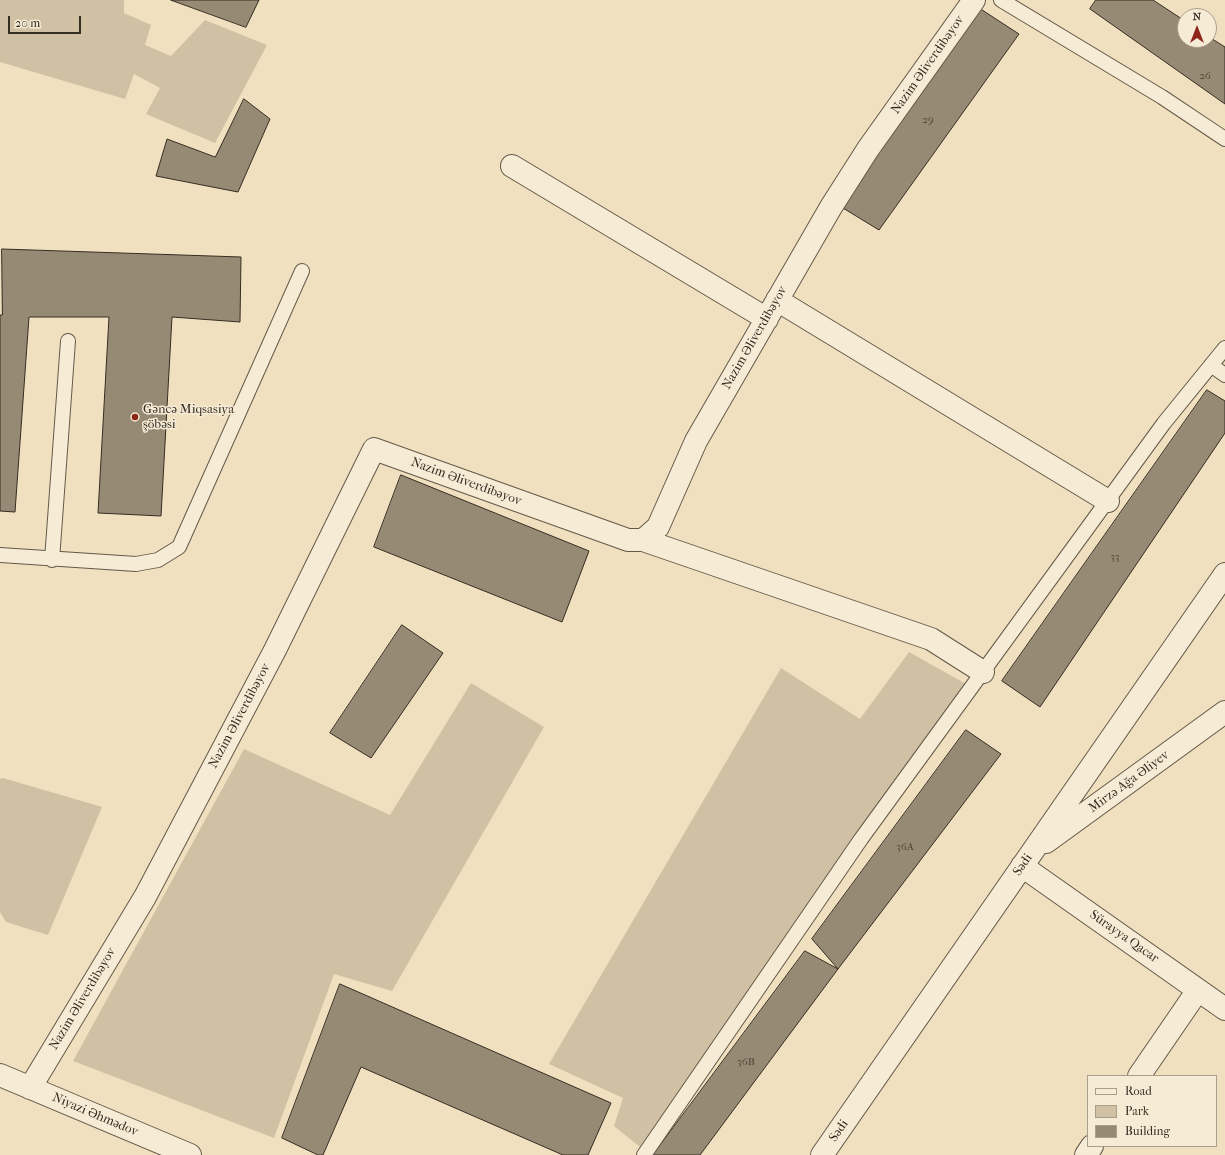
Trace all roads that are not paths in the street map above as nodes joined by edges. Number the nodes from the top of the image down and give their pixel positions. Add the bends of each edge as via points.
1 (974, 0) edge
2 (1001, 0) edge
3 (1225, 139) edge
4 (512, 166) dead end
5 (302, 271) dead end
6 (777, 300) junction
7 (767, 319) junction
8 (68, 341) dead end
9 (1225, 348) edge
10 (1211, 365) junction
11 (1225, 375) edge
12 (1108, 501) junction
13 (643, 540) junction
14 (0, 555) edge
15 (52, 560) junction
16 (1225, 574) edge
17 (983, 672) junction
18 (1225, 712) edge
19 (1027, 859) junction
20 (1198, 990) junction
21 (1225, 1009) edge
22 (0, 1075) edge
23 (1141, 1075) edge
24 (30, 1088) junction
25 (190, 1155) edge
26 (644, 1155) edge
27 (822, 1155) edge

1 - 6 street, Nazim Əliverdibəyov via 868,149
2 - 3 lane via 1162,96
4 - 7 street
5 - 15 lane via 179,547 158,560 136,564
6 - 7 street, Nazim Əliverdibəyov
6 - 12 street
7 - 13 street, Nazim Əliverdibəyov via 696,441 658,527
8 - 15 lane
9 - 10 lane
10 - 11 lane
10 - 12 lane via 1164,423
12 - 17 lane
13 - 17 street via 931,639
13 - 24 street, Nazim Əliverdibəyov via 628,540 374,449 275,650 145,897
14 - 15 lane
16 - 19 street, Sədi
17 - 26 lane via 861,839
18 - 19 street, Mirzə Ağa Əliyev
19 - 20 street, Sürayya Qacar
19 - 27 street, Sədi
20 - 21 street, Sürayya Qacar
20 - 23 street
22 - 24 street, Niyazi Əhmədov
24 - 25 street, Niyazi Əhmədov

